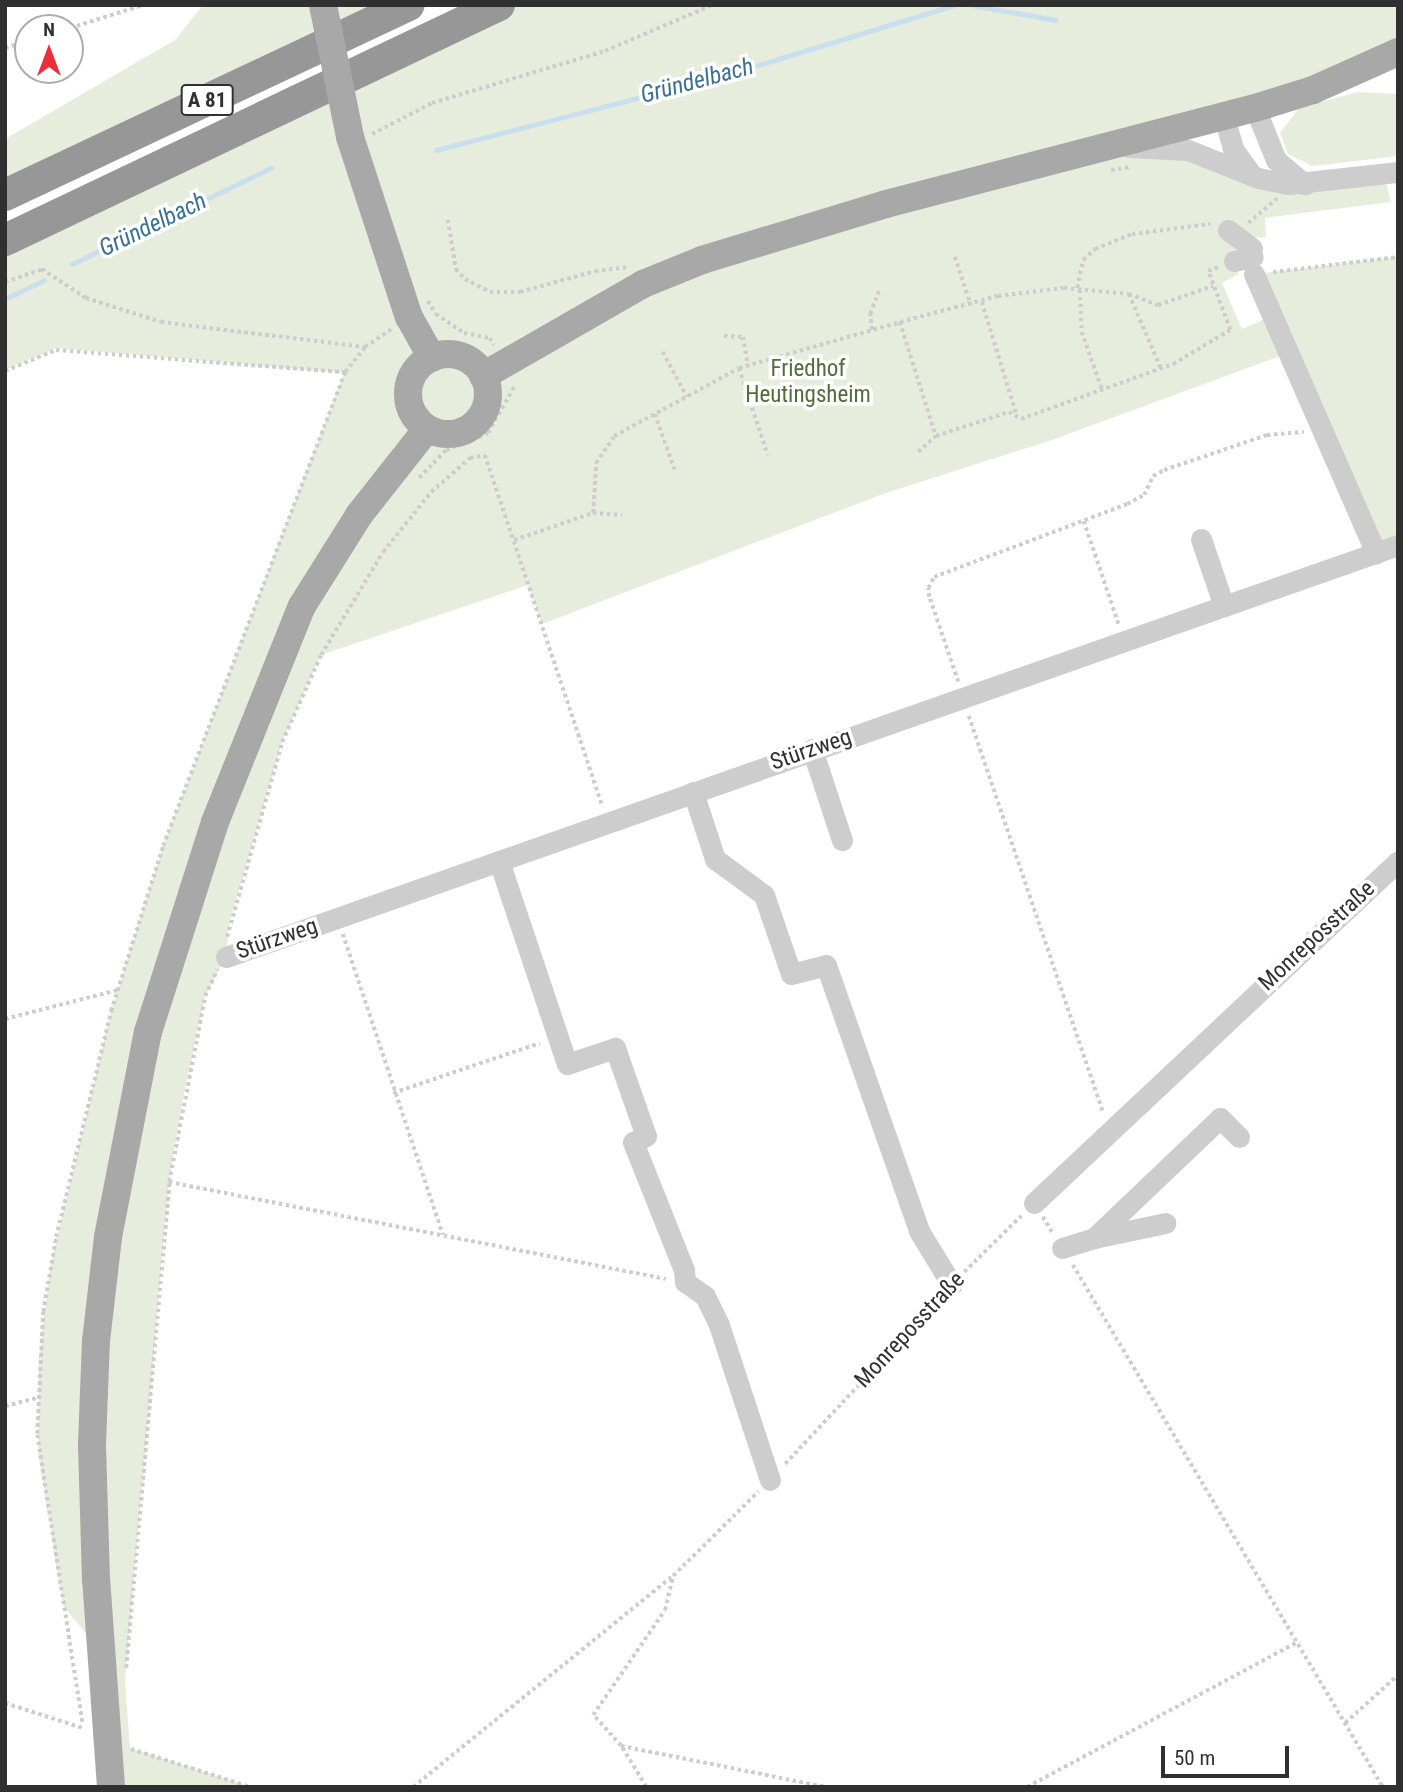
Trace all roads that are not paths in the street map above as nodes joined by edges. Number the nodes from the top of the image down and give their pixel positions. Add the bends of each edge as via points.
1 (323, 5) edge
2 (409, 5) edge
3 (499, 5) edge
4 (1398, 51) edge
5 (1255, 108) junction
6 (1224, 117) junction
7 (1098, 162) junction
8 (1398, 172) edge
9 (1253, 176) junction
10 (1305, 184) junction
11 (5, 195) edge
12 (5, 240) edge
13 (1243, 251) road end
14 (432, 358) junction
15 (503, 374) junction
16 (427, 429) junction
17 (1201, 539) dead end
18 (1398, 545) edge
19 (1376, 553) junction
20 (1224, 606) junction
21 (812, 749) junction
22 (693, 792) junction
23 (842, 840) dead end
24 (499, 861) junction
25 (1398, 862) edge
26 (226, 957) road end
27 (1240, 1137) dead end
28 (1034, 1203) road end
29 (1165, 1223) dead end
30 (1094, 1238) junction
31 (1062, 1248) road end
32 (952, 1285) road end
33 (770, 1480) road end
34 (111, 1787) edge

1 - 14 main road, bridge via 409,317
2 - 11 highway, A 81
3 - 12 highway, A 81
4 - 5 main road via 1313,90
5 - 6 main road
5 - 10 street via 1276,160
6 - 7 main road
6 - 9 street via 1233,149
7 - 9 street via 1133,147 1188,150
7 - 15 main road via 788,232 643,284
8 - 10 street
9 - 10 street via 1274,183
13 - 19 street
14 - 15 main road via 467,359
14 - 16 main road via 421,364 408,386 411,410
15 - 16 main road via 480,418 456,434
16 - 34 main road via 359,515 302,606 215,822 148,1032 108,1237 96,1341 92,1444 96,1580
17 - 20 street
18 - 19 street, Stürzweg
19 - 20 street, Stürzweg
20 - 21 street, Stürzweg
21 - 22 street, Stürzweg
21 - 23 street
22 - 24 street, Stürzweg
22 - 32 street via 715,859 764,895 791,974 826,965 919,1231
24 - 26 street, Stürzweg
24 - 33 street via 567,1064 615,1048 646,1136 633,1142 685,1282 705,1296 719,1325
25 - 28 street, Monreposstraße via 1108,1128
27 - 30 street via 1220,1118
29 - 30 street
30 - 31 street

